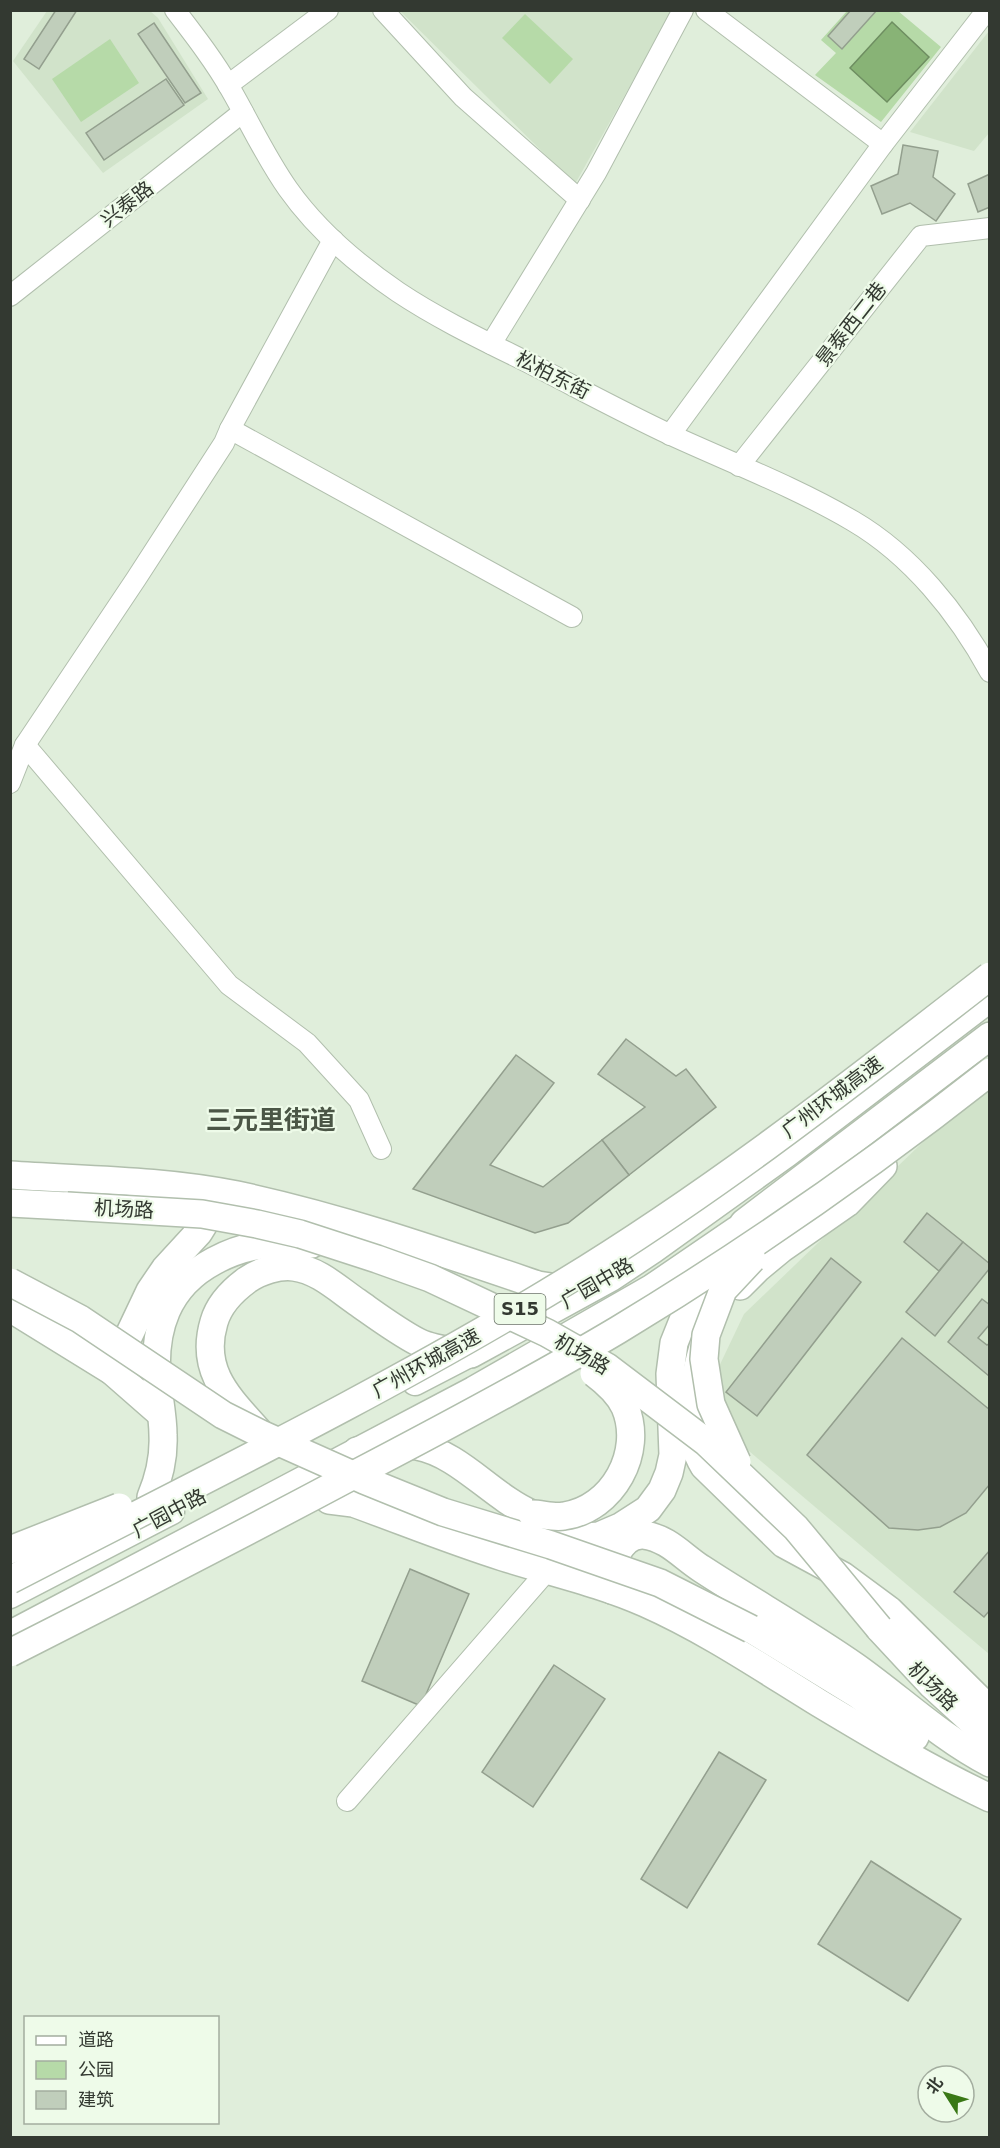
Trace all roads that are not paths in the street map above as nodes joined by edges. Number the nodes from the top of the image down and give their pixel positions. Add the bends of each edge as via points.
1 (175, 10) edge
2 (328, 10) edge
3 (384, 10) edge
4 (684, 10) edge
5 (706, 10) edge
6 (987, 10) edge
7 (228, 85) junction
8 (243, 112) junction
9 (883, 144) junction
10 (580, 200) junction
11 (990, 228) edge
12 (333, 240) junction
13 (10, 296) edge
14 (491, 344) junction
15 (230, 429) junction
16 (670, 435) junction
17 (739, 466) junction
18 (572, 617) dead end
19 (990, 672) edge
20 (25, 745) junction
21 (10, 783) edge
22 (990, 962) edge
23 (990, 976) edge
24 (990, 998) edge
25 (934, 1005) junction
26 (990, 1036) edge
27 (897, 1068) junction
28 (990, 1072) edge
29 (990, 1086) edge
30 (806, 1103) junction
31 (888, 1115) junction
32 (943, 1122) junction
33 (381, 1149) dead end
34 (787, 1153) junction
35 (883, 1166) junction
36 (10, 1175) edge
37 (214, 1191) junction
38 (10, 1203) edge
39 (744, 1223) junction
40 (340, 1248) junction
41 (610, 1278) junction
42 (10, 1281) edge
43 (538, 1285) junction
44 (10, 1308) edge
45 (547, 1333) junction
46 (471, 1354) junction
47 (112, 1371) junction
48 (160, 1413) junction
49 (261, 1434) junction
50 (357, 1451) junction
51 (249, 1458) junction
52 (744, 1476) junction
53 (151, 1497) junction
54 (328, 1500) junction
55 (236, 1515) junction
56 (477, 1523) junction
57 (103, 1548) junction
58 (10, 1550) edge
59 (203, 1563) junction
60 (10, 1566) edge
61 (548, 1571) junction
62 (126, 1573) junction
63 (10, 1580) edge
64 (612, 1590) junction
65 (10, 1596) edge
66 (10, 1633) edge
67 (10, 1653) edge
68 (10, 1660) edge
69 (990, 1710) edge
70 (990, 1738) edge
71 (990, 1763) edge
72 (990, 1797) edge
73 (347, 1801) dead end

1 - 7 street, 松柏东街
2 - 7 street
3 - 10 street via 463,97
4 - 10 street
5 - 9 street
6 - 9 street
7 - 8 street, 松柏东街
8 - 12 street, 松柏东街 via 288,190
8 - 13 street, 兴泰路
9 - 16 street
10 - 14 street
11 - 17 street, 景泰西二巷 via 921,236
12 - 14 street, 松柏东街 via 399,292
12 - 15 street
14 - 16 street, 松柏东街
15 - 18 street
15 - 20 street
16 - 17 street, 松柏东街
17 - 19 street, 松柏东街 via 843,516 881,541 939,596
20 - 21 street
20 - 33 street via 229,985 308,1042 359,1100
22 - 25 main road
23 - 51 highway, 广州环城高速 / S15, bridge via 775,1140 640,1235 468,1340
24 - 27 highway, 广园中路
25 - 27 main road
25 - 30 main road
26 - 31 highway, 广园中路
27 - 34 highway, 广园中路
28 - 67 highway, bridge via 766,1235 555,1367
29 - 32 main road
30 - 34 main road
30 - 43 main road via 679,1195
31 - 32 main road
31 - 39 highway, 广园中路
32 - 35 main road
34 - 41 highway, 广园中路
35 - 52 highway, bridge via 752,1259 723,1290 706,1335 704,1359 711,1404
35 - 69 highway via 846,1203 782,1249 738,1288 704,1345 691,1390 691,1426 704,1466 766,1528 784,1544 843,1575 889,1610
36 - 37 highway via 155,1183
37 - 43 highway via 344,1221
37 - 47 highway via 207,1219 150,1291
38 - 40 highway, 机场路, bridge via 222,1217 300,1234
39 - 50 main road, 广园中路 via 600,1318
39 - 56 highway, bridge via 701,1284 674,1343 669,1473 648,1509 620,1527 587,1538 547,1537
40 - 45 highway, 机场路, bridge via 430,1278
40 - 48 highway, bridge via 276,1242 244,1249 199,1270 167,1308 157,1339
41 - 43 highway via 567,1287
41 - 46 highway, 广园中路
42 - 49 highway, bridge via 87,1323 208,1406
44 - 47 highway
45 - 50 highway, bridge via 602,1379 627,1414 630,1433 624,1472 609,1493 584,1510 564,1516 532,1514 455,1463 425,1449 396,1445
45 - 52 highway, 机场路, bridge via 626,1380
46 - 49 highway via 422,1344 312,1272 281,1267 252,1277 226,1298 214,1320 210,1355 220,1387
46 - 57 main road, 广园中路
47 - 48 highway
48 - 53 highway via 162,1456
49 - 56 highway, bridge via 402,1496
50 - 55 main road, 广园中路
51 - 58 highway, bridge
51 - 63 highway, 广州环城高速 / S15, bridge
52 - 70 highway, 机场路, bridge via 796,1527 932,1685
53 - 57 main road
53 - 60 main road
54 - 55 main road
54 - 59 main road
54 - 61 highway via 353,1503
55 - 59 main road
55 - 62 main road, 广园中路
56 - 72 highway, bridge via 660,1583 752,1629 865,1700
57 - 65 main road, 广园中路
59 - 62 main road
59 - 68 main road
61 - 64 highway
61 - 73 street
62 - 66 main road, 广园中路
64 - 71 highway via 614,1560 626,1542 642,1535 660,1539 821,1643 928,1725
64 - 72 highway via 680,1620 951,1780

